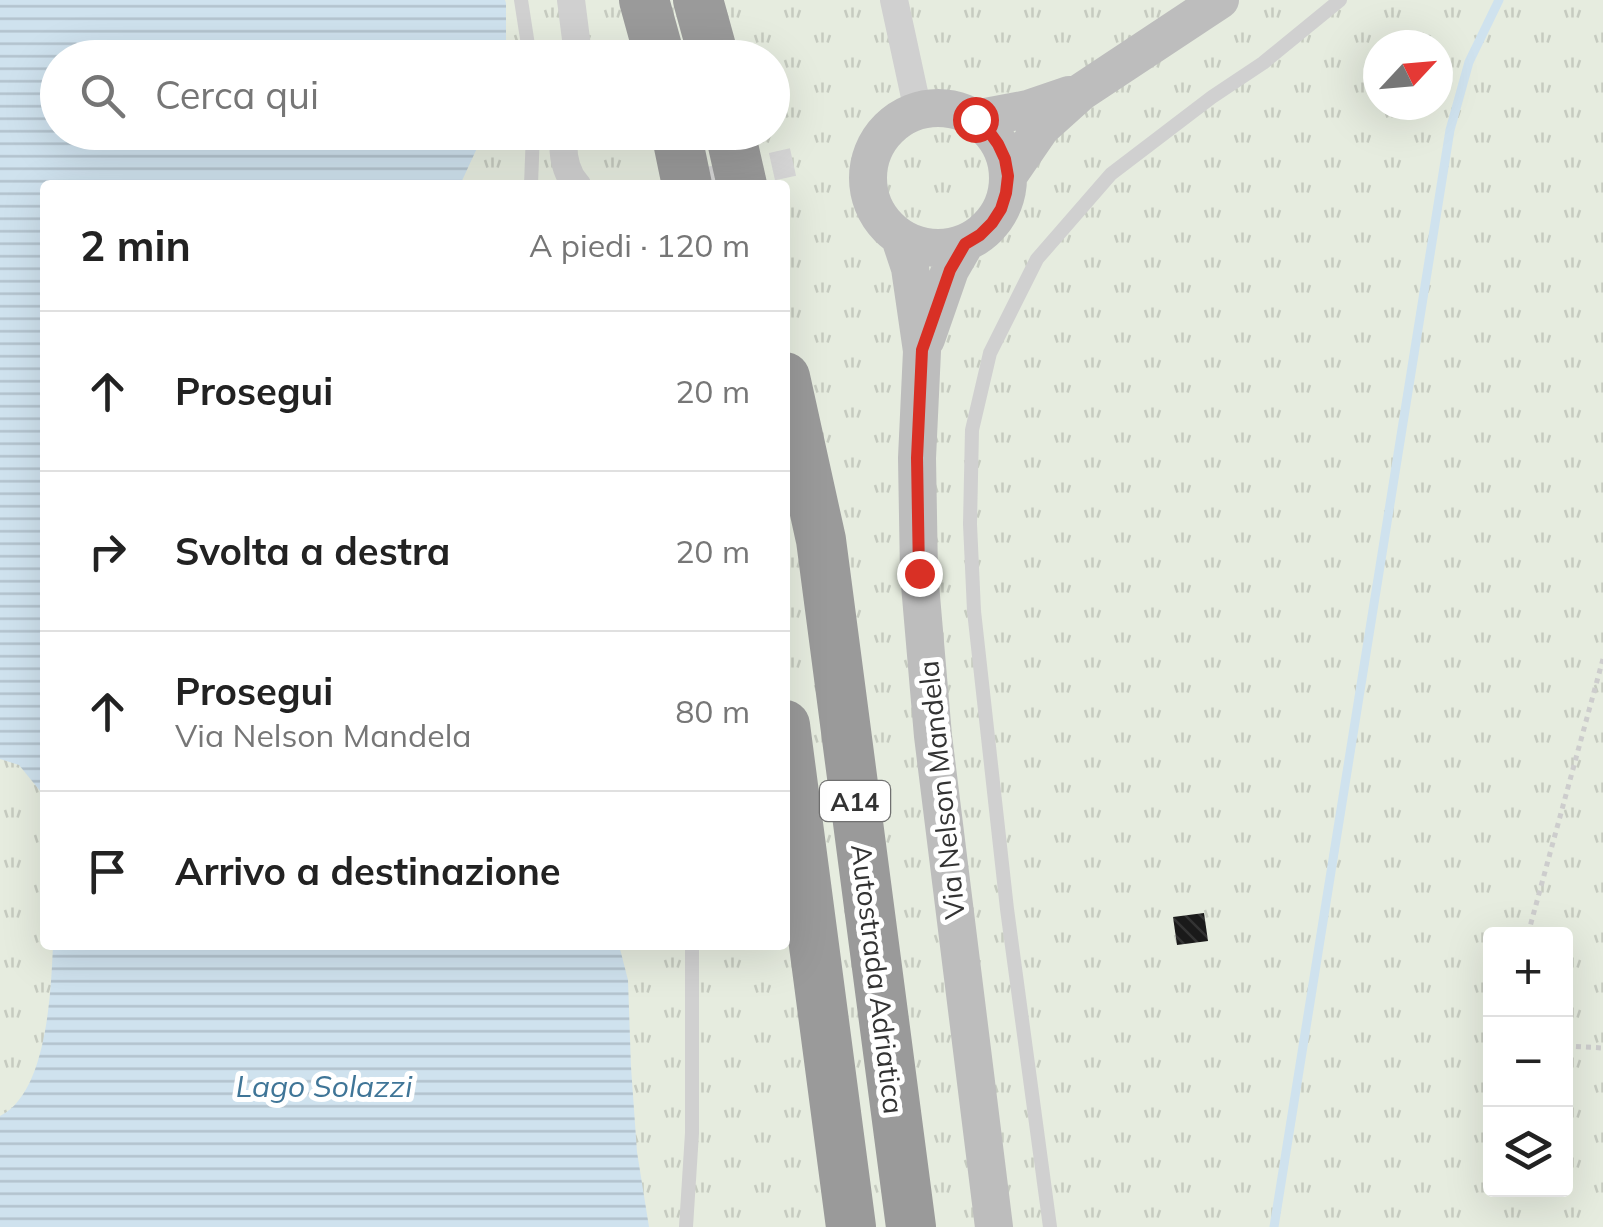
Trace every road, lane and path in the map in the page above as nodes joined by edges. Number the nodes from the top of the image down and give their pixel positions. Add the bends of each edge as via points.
1 (521, 0) edge
2 (571, 0) edge
3 (644, 0) edge
4 (698, 0) edge
5 (894, 0) edge
6 (1220, 0) edge
7 (1340, 0) edge
8 (527, 40) edge
9 (576, 40) edge
10 (655, 40) edge
11 (709, 40) edge
12 (1081, 92) junction
13 (918, 111) junction
14 (975, 119) junction
15 (532, 150) edge
16 (562, 150) edge
17 (680, 150) edge
18 (734, 150) edge
19 (1008, 176) junction
20 (530, 180) edge
21 (572, 180) edge
22 (686, 180) edge
23 (741, 180) edge
24 (900, 238) junction
25 (965, 244) junction
26 (922, 350) junction
27 (790, 400) edge
28 (1603, 660) edge
29 (790, 763) edge
30 (1530, 927) edge
31 (692, 950) edge
32 (1573, 1046) edge
33 (1603, 1048) edge
34 (686, 1227) edge
35 (851, 1227) edge
36 (911, 1227) edge
37 (994, 1227) edge
38 (1050, 1227) edge

1 - 8 lane
2 - 9 street
3 - 10 highway
4 - 11 highway
5 - 13 street
6 - 12 main road
7 - 38 lane via 1111,174 1037,258 990,352 972,430 974,612
12 - 14 main road
12 - 19 main road via 1041,128
13 - 14 main road via 948,108
13 - 24 main road via 887,129 870,160 876,212
14 - 19 main road via 998,144
15 - 20 lane
16 - 21 street
17 - 22 highway
18 - 23 highway
19 - 25 main road via 1001,209
24 - 25 main road via 932,249
24 - 26 main road, Via Nelson Mandela
25 - 26 main road, Via Nelson Mandela
26 - 37 main road, Via Nelson Mandela via 919,573
27 - 36 highway, Autostrada Adriatica / A14 via 821,540
28 - 30 path
29 - 35 highway, Autostrada Adriatica / A14
31 - 34 lane
32 - 33 path

